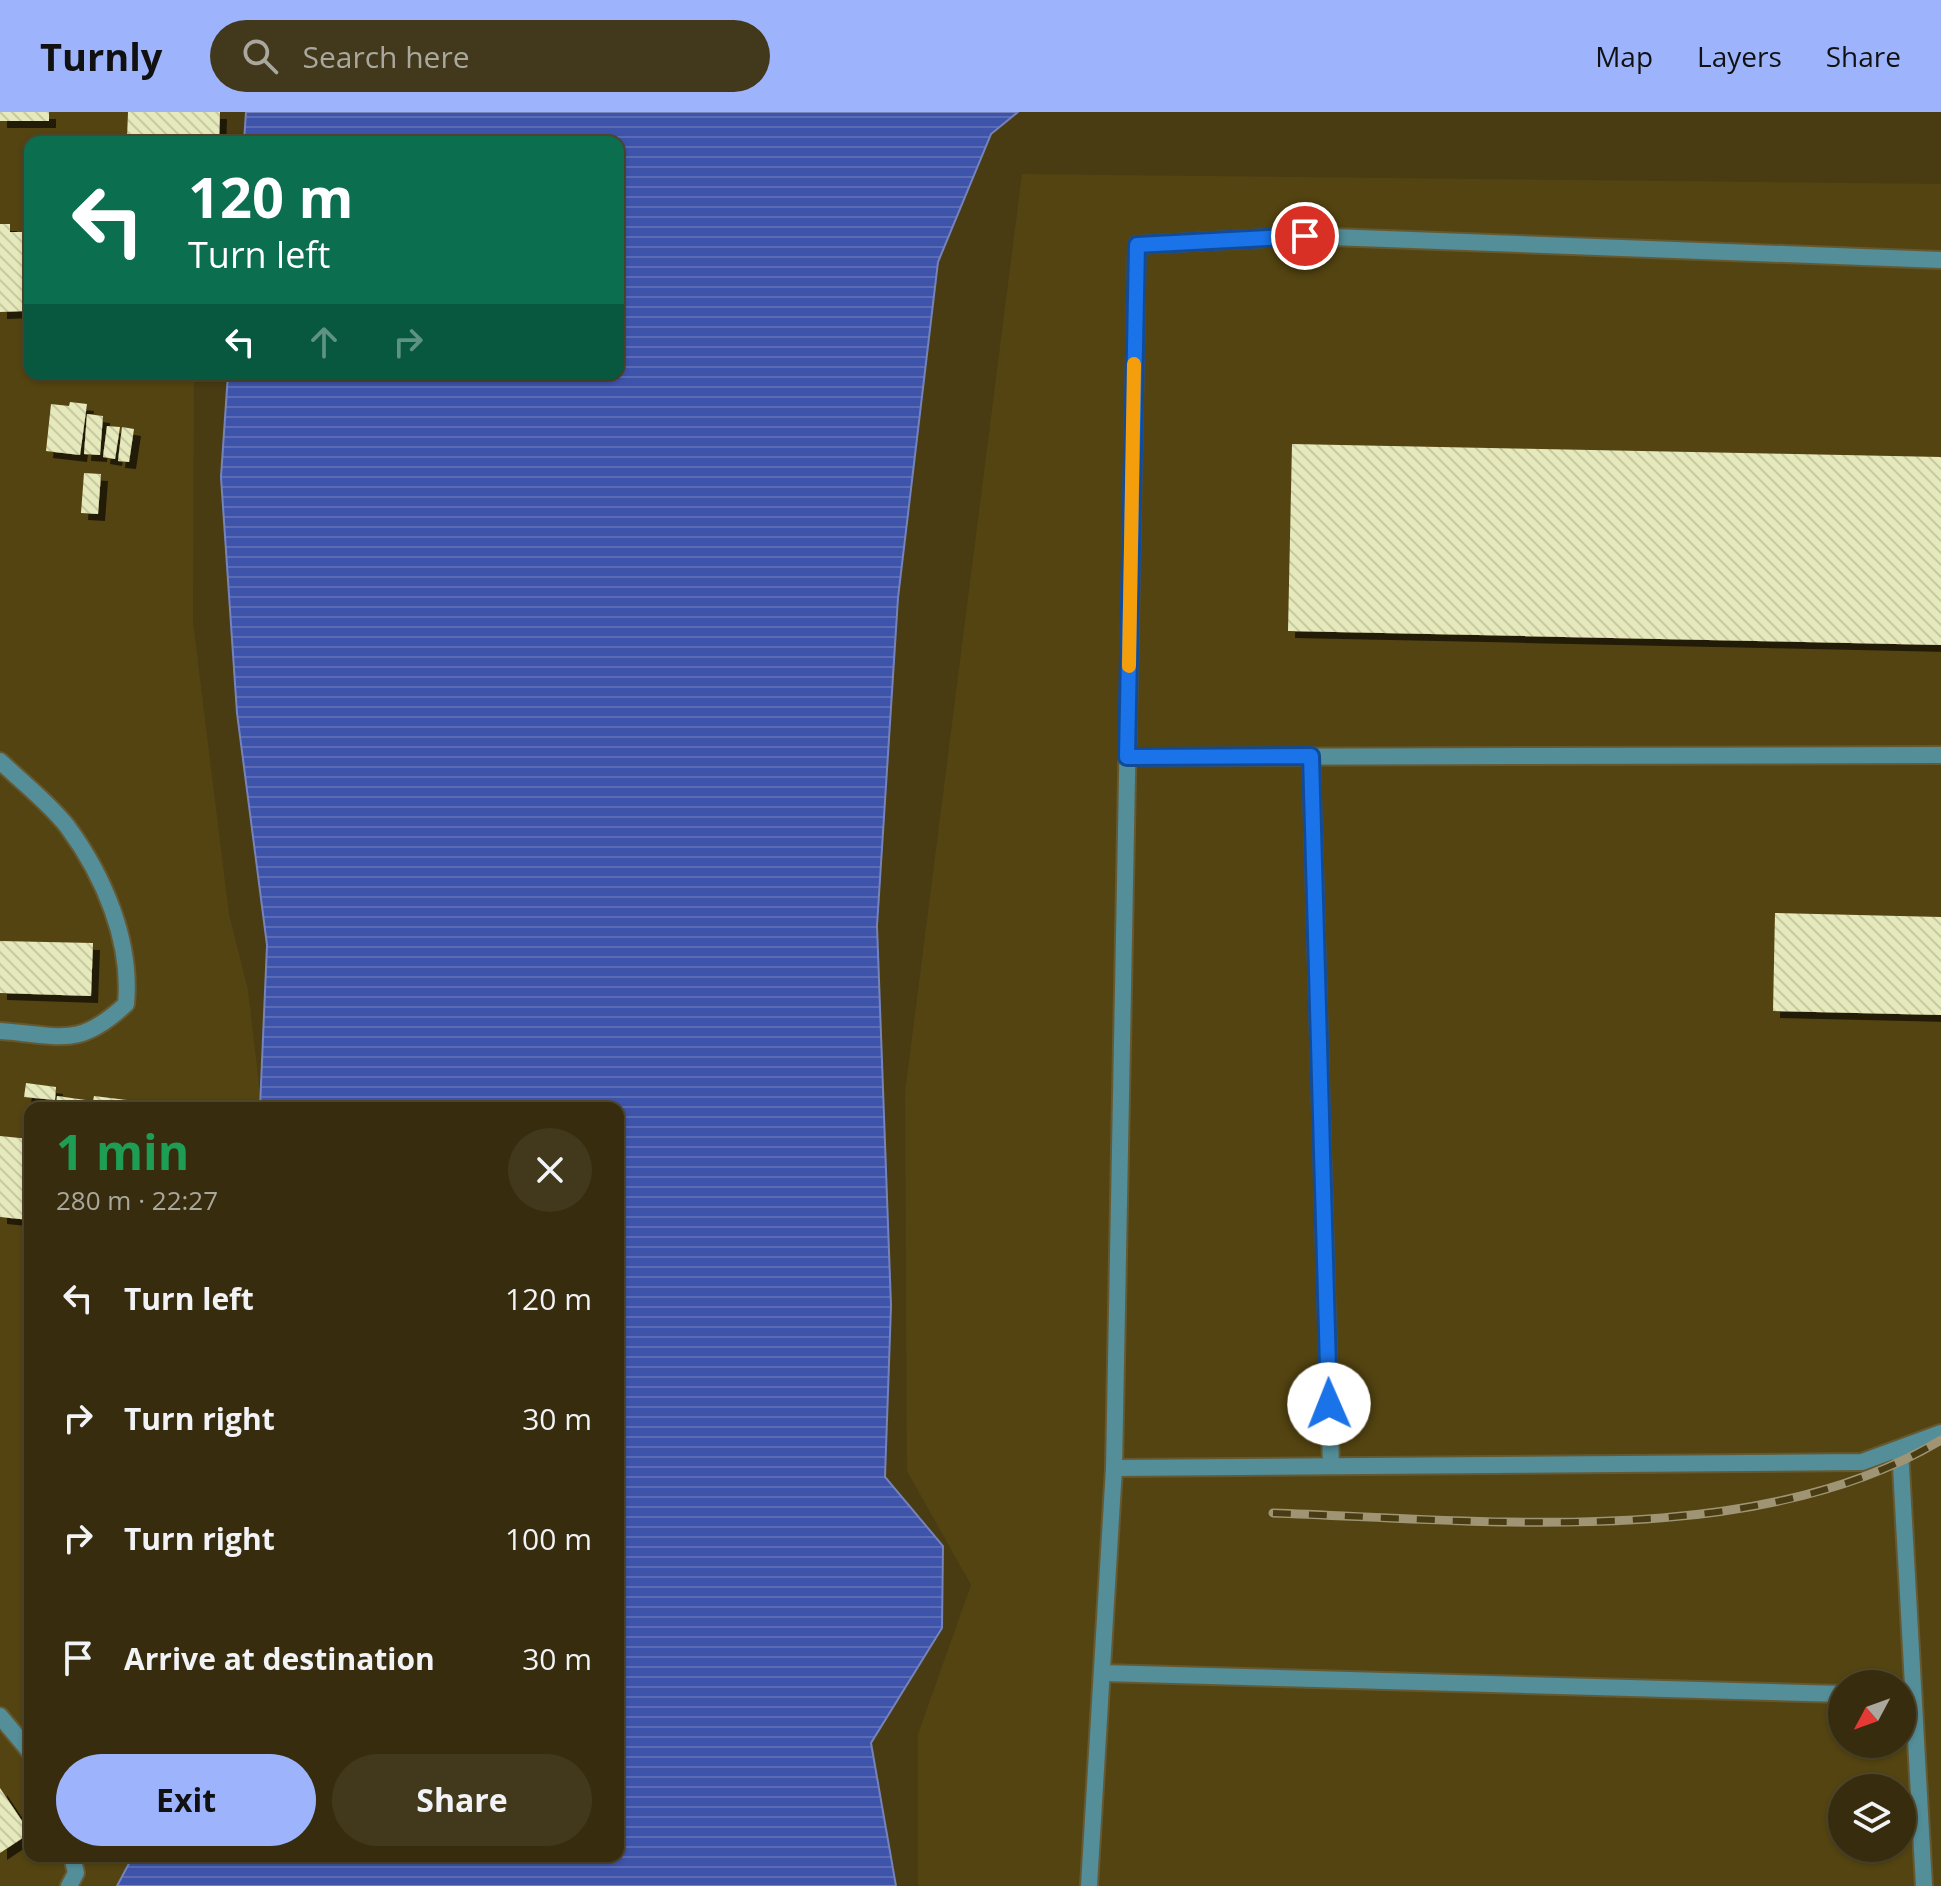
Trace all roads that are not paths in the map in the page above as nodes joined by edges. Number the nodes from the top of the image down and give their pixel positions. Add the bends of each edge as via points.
1 (1941, 260) edge
2 (1941, 755) edge
3 (1311, 756) junction
4 (1127, 757) junction
5 (0, 761) edge
6 (0, 1031) edge
7 (1941, 1433) edge
8 (1900, 1449) junction
9 (1331, 1466) junction
10 (1114, 1468) junction
11 (1907, 1670) edge
12 (1102, 1673) junction
13 (1828, 1694) edge
14 (0, 1716) edge
15 (24, 1745) edge
16 (1913, 1758) edge
17 (73, 1862) edge
18 (69, 1886) edge
19 (1089, 1886) edge
20 (1924, 1886) edge

1 - 4 lane via 1305,236 1137,245
2 - 3 lane
3 - 4 lane
3 - 9 lane
4 - 10 lane
5 - 6 lane via 66,825 106,891 129,970 126,1004 100,1028 79,1037
7 - 8 lane
8 - 9 lane via 1862,1462
8 - 11 lane
9 - 10 lane
10 - 12 lane
12 - 13 lane
12 - 19 lane
14 - 15 lane
16 - 20 lane
17 - 18 lane via 76,1873

